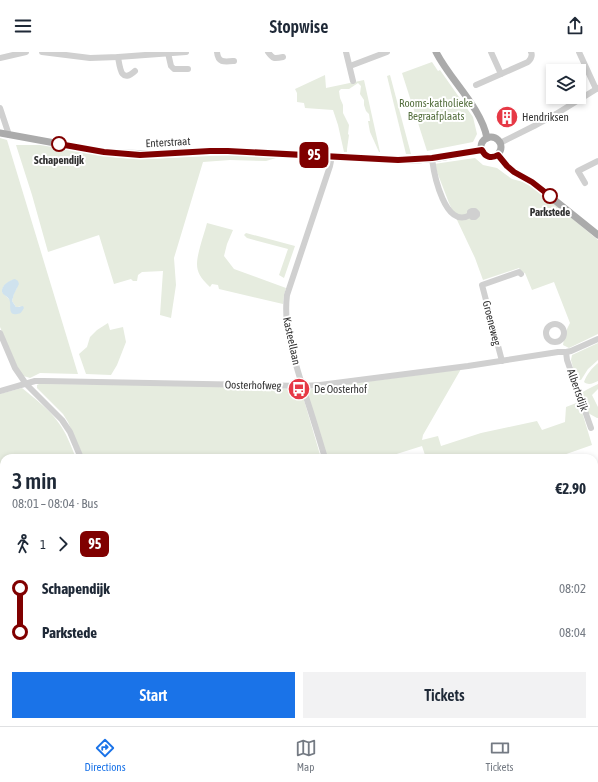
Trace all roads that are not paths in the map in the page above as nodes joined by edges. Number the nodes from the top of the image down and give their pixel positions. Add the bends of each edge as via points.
1 (26, 52) edge
2 (42, 52) edge
3 (186, 52) edge
4 (217, 52) edge
5 (268, 52) edge
6 (346, 52) edge
7 (388, 52) edge
8 (436, 52) edge
9 (491, 52) edge
10 (531, 52) edge
11 (579, 52) edge
12 (168, 53) junction
13 (101, 54) edge
14 (118, 57) junction
15 (283, 57) dead end
16 (0, 58) edge
17 (234, 61) dead end
18 (350, 66) junction
19 (188, 69) dead end
20 (135, 71) dead end
21 (501, 74) junction
22 (353, 82) dead end
23 (476, 86) dead end
24 (597, 88) edge
25 (0, 108) edge
26 (0, 133) edge
27 (9, 135) junction
28 (487, 138) junction
29 (500, 143) junction
30 (482, 150) junction
31 (498, 155) junction
32 (332, 156) junction
33 (432, 158) junction
34 (598, 161) edge
35 (585, 183) dead end
36 (470, 215) dead end
37 (598, 235) edge
38 (521, 274) dead end
39 (0, 333) edge
40 (598, 339) edge
41 (560, 341) dead end
42 (566, 352) junction
43 (502, 361) junction
44 (26, 384) junction
45 (303, 386) junction
46 (0, 391) edge
47 (591, 428) dead end
48 (79, 454) edge
49 (324, 454) edge

1 - 16 street
2 - 13 street via 90,58
3 - 12 street
4 - 17 street via 221,61
5 - 15 street via 275,59
6 - 18 street
7 - 18 street
8 - 28 main road via 478,114
9 - 21 street
10 - 21 street via 532,59 528,62
11 - 24 street
12 - 14 street
12 - 19 street via 170,66 174,69
13 - 14 street
14 - 20 street via 122,74 128,76
18 - 22 street
21 - 23 street
24 - 29 street via 550,117
25 - 27 street
26 - 27 main road, Enterstraat
27 - 32 main road, Enterstraat via 119,153 228,151
28 - 29 main road via 495,138
28 - 30 main road via 482,143
29 - 31 main road
30 - 31 main road via 488,157
30 - 33 main road, Enterstraat
31 - 37 main road via 514,172 532,182
32 - 33 main road, Enterstraat via 398,160
32 - 45 street, Kasteellaan via 287,295 288,329
33 - 36 street via 437,186 447,207 454,216 464,218
34 - 35 street via 578,171
38 - 43 street, Groeneweg via 519,272 482,285
39 - 44 street via 15,368
40 - 42 street, Oosterhofweg
41 - 42 street, Albertsdijk
42 - 43 street, Oosterhofweg
42 - 47 street, Albertsdijk
43 - 45 street, Oosterhofweg
44 - 45 street, Oosterhofweg via 44,381
44 - 46 street, Oosterhofweg
44 - 48 street via 62,420
45 - 49 street, Kasteellaan

